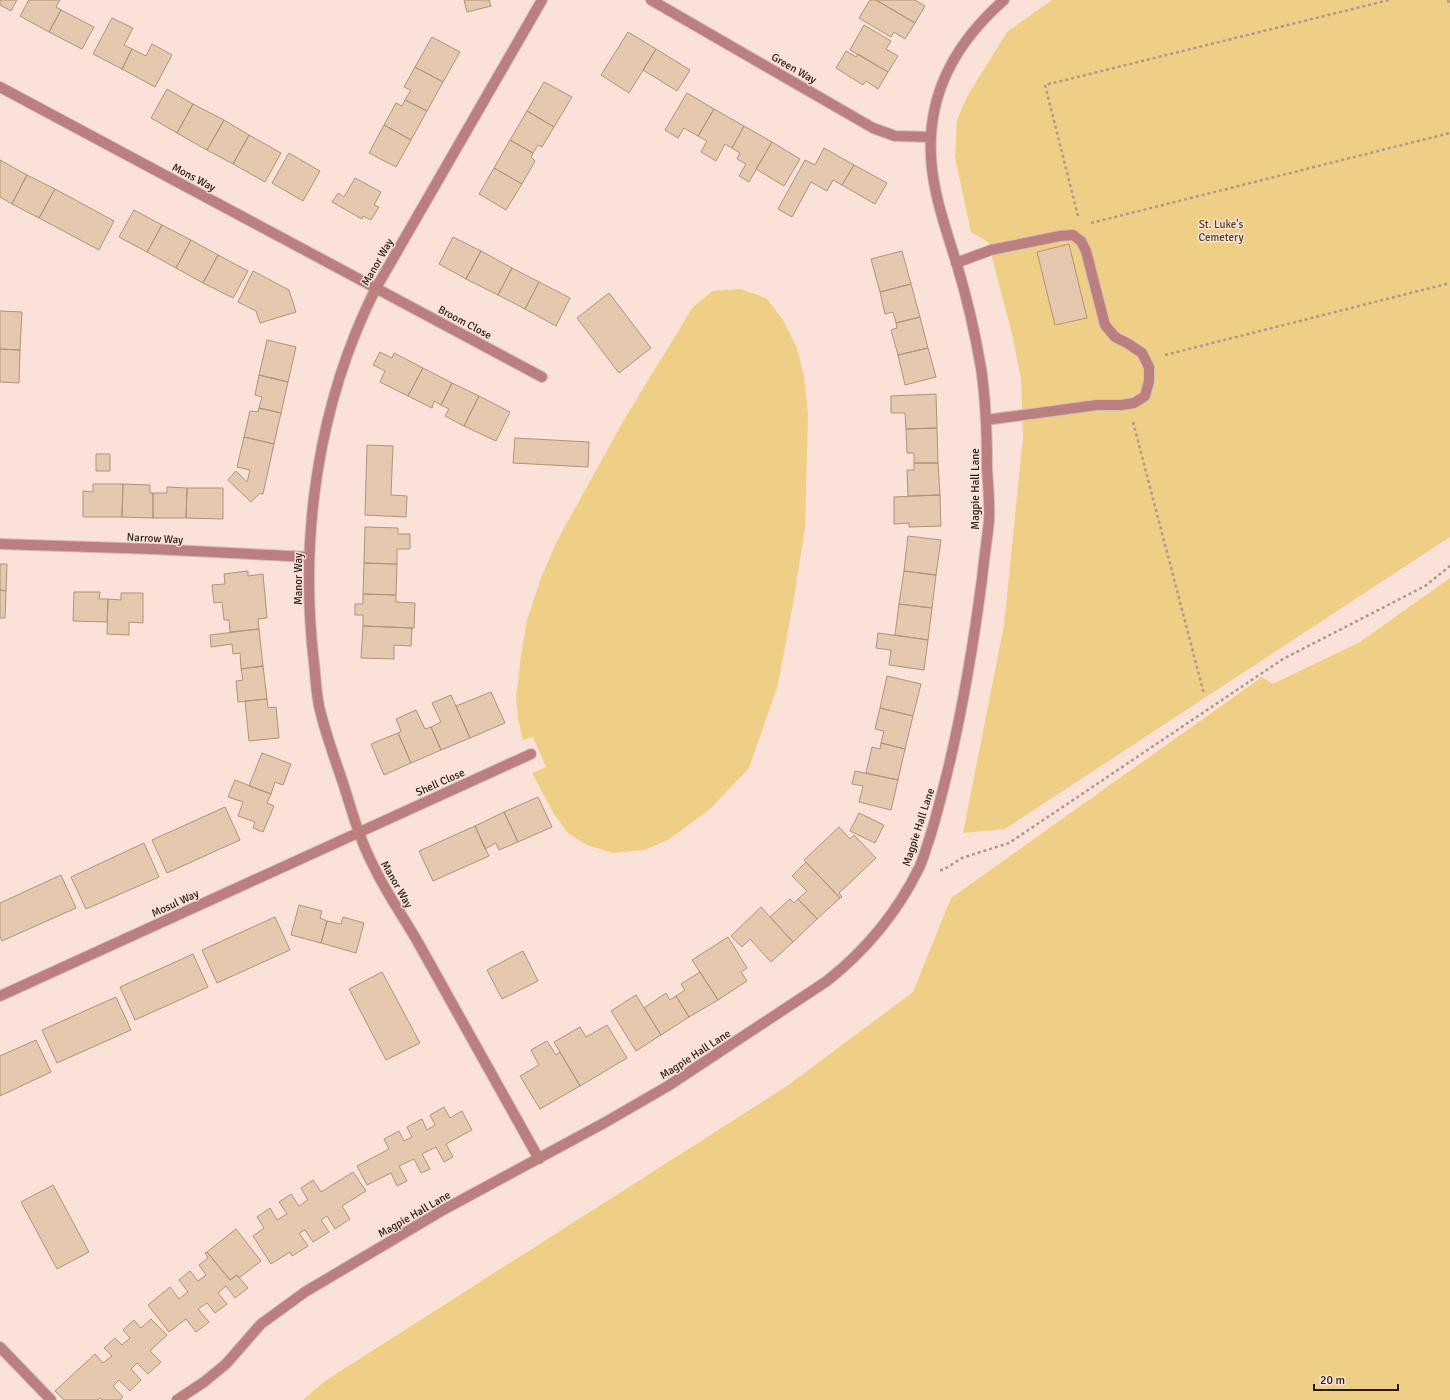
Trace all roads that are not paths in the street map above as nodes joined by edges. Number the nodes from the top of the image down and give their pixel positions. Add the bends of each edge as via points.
1 (542, 0) edge
2 (651, 0) edge
3 (1004, 0) edge
4 (0, 87) edge
5 (931, 137) junction
6 (956, 263) junction
7 (376, 288) junction
8 (542, 377) dead end
9 (986, 420) junction
10 (0, 544) edge
11 (309, 557) junction
12 (531, 754) dead end
13 (359, 832) junction
14 (0, 996) edge
15 (539, 1159) junction
16 (0, 1347) edge
17 (51, 1400) edge
18 (177, 1400) edge

1 - 7 street, Manor Way
2 - 5 street, Green Way via 873,128 895,136
3 - 5 street, Magpie Hall Lane via 961,47 947,71 938,93
4 - 7 street, Mons Way
5 - 6 street, Magpie Hall Lane via 932,175
6 - 9 street, Magpie Hall Lane via 975,334
6 - 9 street via 991,250 1073,235 1086,251 1105,325 1115,337 1142,353 1149,367 1145,396 1134,403 1121,406 1097,405
7 - 8 street, Broom Close
7 - 11 street, Manor Way via 363,314 332,400 314,499
9 - 15 street, Magpie Hall Lane via 989,520 966,685 937,814 920,866 901,901 867,945 827,981 668,1086
10 - 11 street, Narrow Way
11 - 13 street, Manor Way via 310,626 320,713
12 - 13 street, Shell Close
13 - 14 street, Mosul Way
13 - 15 street, Manor Way via 373,865
15 - 18 street, Magpie Hall Lane via 443,1210 305,1292 261,1324 226,1364
16 - 17 street

